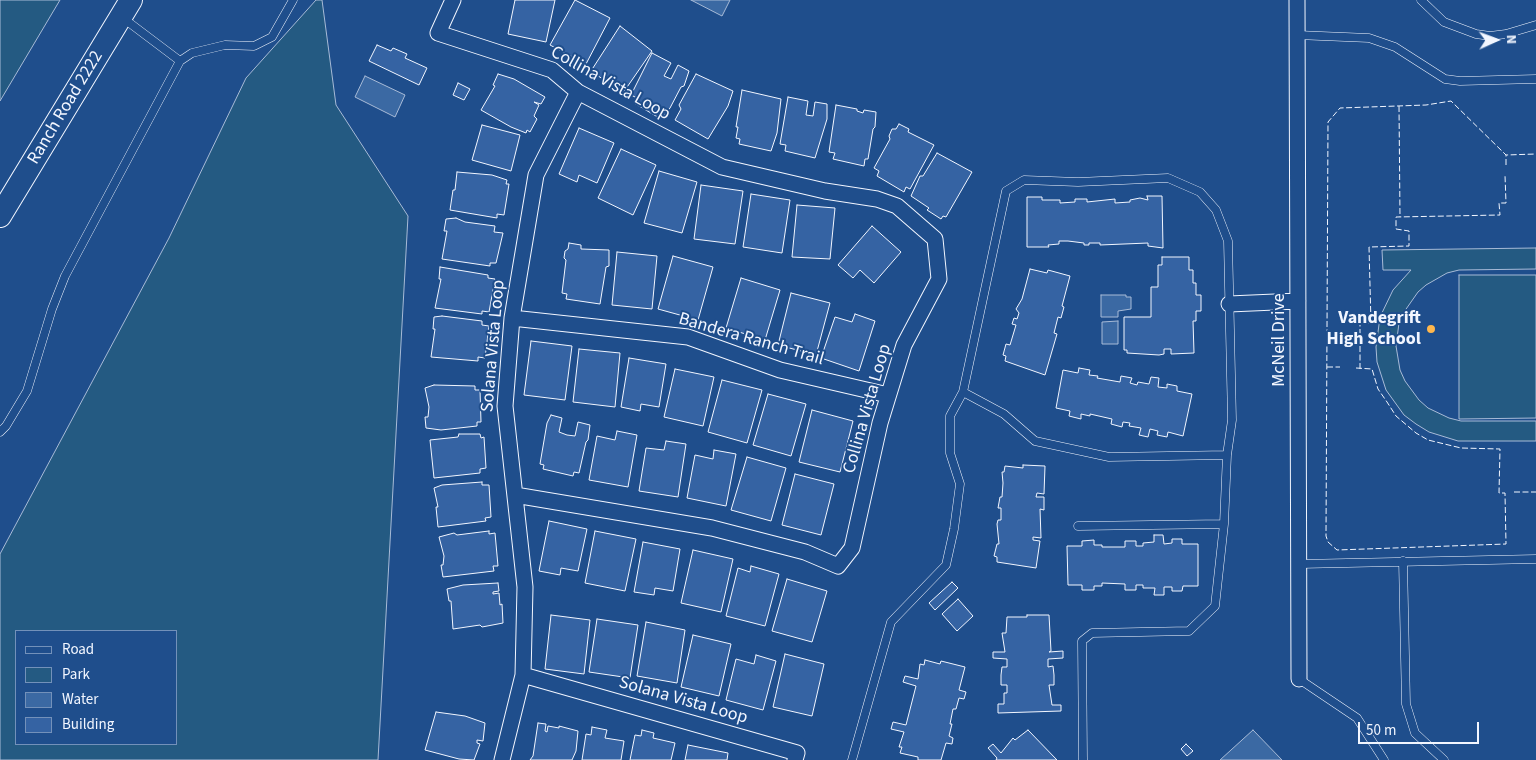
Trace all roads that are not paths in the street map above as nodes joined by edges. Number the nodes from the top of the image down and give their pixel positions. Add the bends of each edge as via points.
1 (293, 0) edge
2 (453, 0) edge
3 (1297, 0) edge
4 (1421, 0) edge
5 (126, 8) edge
6 (1536, 25) edge
7 (1297, 35) junction
8 (180, 61) junction
9 (1536, 79) edge
10 (578, 92) junction
11 (0, 216) edge
12 (1298, 301) junction
13 (1229, 304) junction
14 (512, 318) junction
15 (963, 392) junction
16 (888, 395) junction
17 (0, 432) edge
18 (1227, 455) junction
19 (515, 495) junction
20 (1224, 524) junction
21 (1078, 526) dead end
22 (1536, 559) edge
23 (1403, 561) junction
24 (1300, 564) junction
25 (523, 675) junction
26 (1299, 679) joint
27 (502, 760) edge
28 (795, 760) edge
29 (852, 760) edge
30 (1082, 760) edge
31 (1384, 760) edge
32 (1444, 760) edge

1 - 8 lane via 272,37 254,46 225,45 192,53
2 - 10 street, Collina Vista Loop via 438,33 552,70
3 - 7 street, McNeil Drive
4 - 6 lane via 1444,22 1476,34 1506,34
5 - 8 lane
5 - 11 main road, Ranch Road 2222
7 - 9 lane via 1369,38 1395,47 1446,79
7 - 12 street, McNeil Drive
8 - 17 lane via 65,276 27,391
10 - 14 street, Solana Vista Loop via 536,175
10 - 16 street, Collina Vista Loop via 722,167 825,191 877,198 897,206 935,239 939,279 904,344
12 - 13 street
12 - 24 street, McNeil Drive
13 - 15 lane via 1228,241 1216,210 1200,192 1168,178 1078,182 1024,180 1006,191
13 - 18 lane via 1232,420
14 - 16 street, Bandera Ranch Trail via 688,337 780,370
14 - 19 street, Solana Vista Loop via 505,406
15 - 18 lane via 1004,414 1035,442 1110,457
15 - 29 lane via 950,416 950,453 960,484 946,565 890,622
16 - 19 street, Collina Vista Loop via 852,548 838,566 805,552 712,528
18 - 20 lane
19 - 25 street, Solana Vista Loop via 525,587
20 - 21 lane
20 - 30 lane via 1215,606 1189,631 1092,633 1082,641
22 - 23 lane
23 - 24 lane
23 - 32 lane via 1406,704 1415,733
24 - 26 street, McNeil Drive
25 - 27 street, Solana Vista Loop
25 - 28 street, Solana Vista Loop via 796,753
26 - 31 lane via 1357,718

